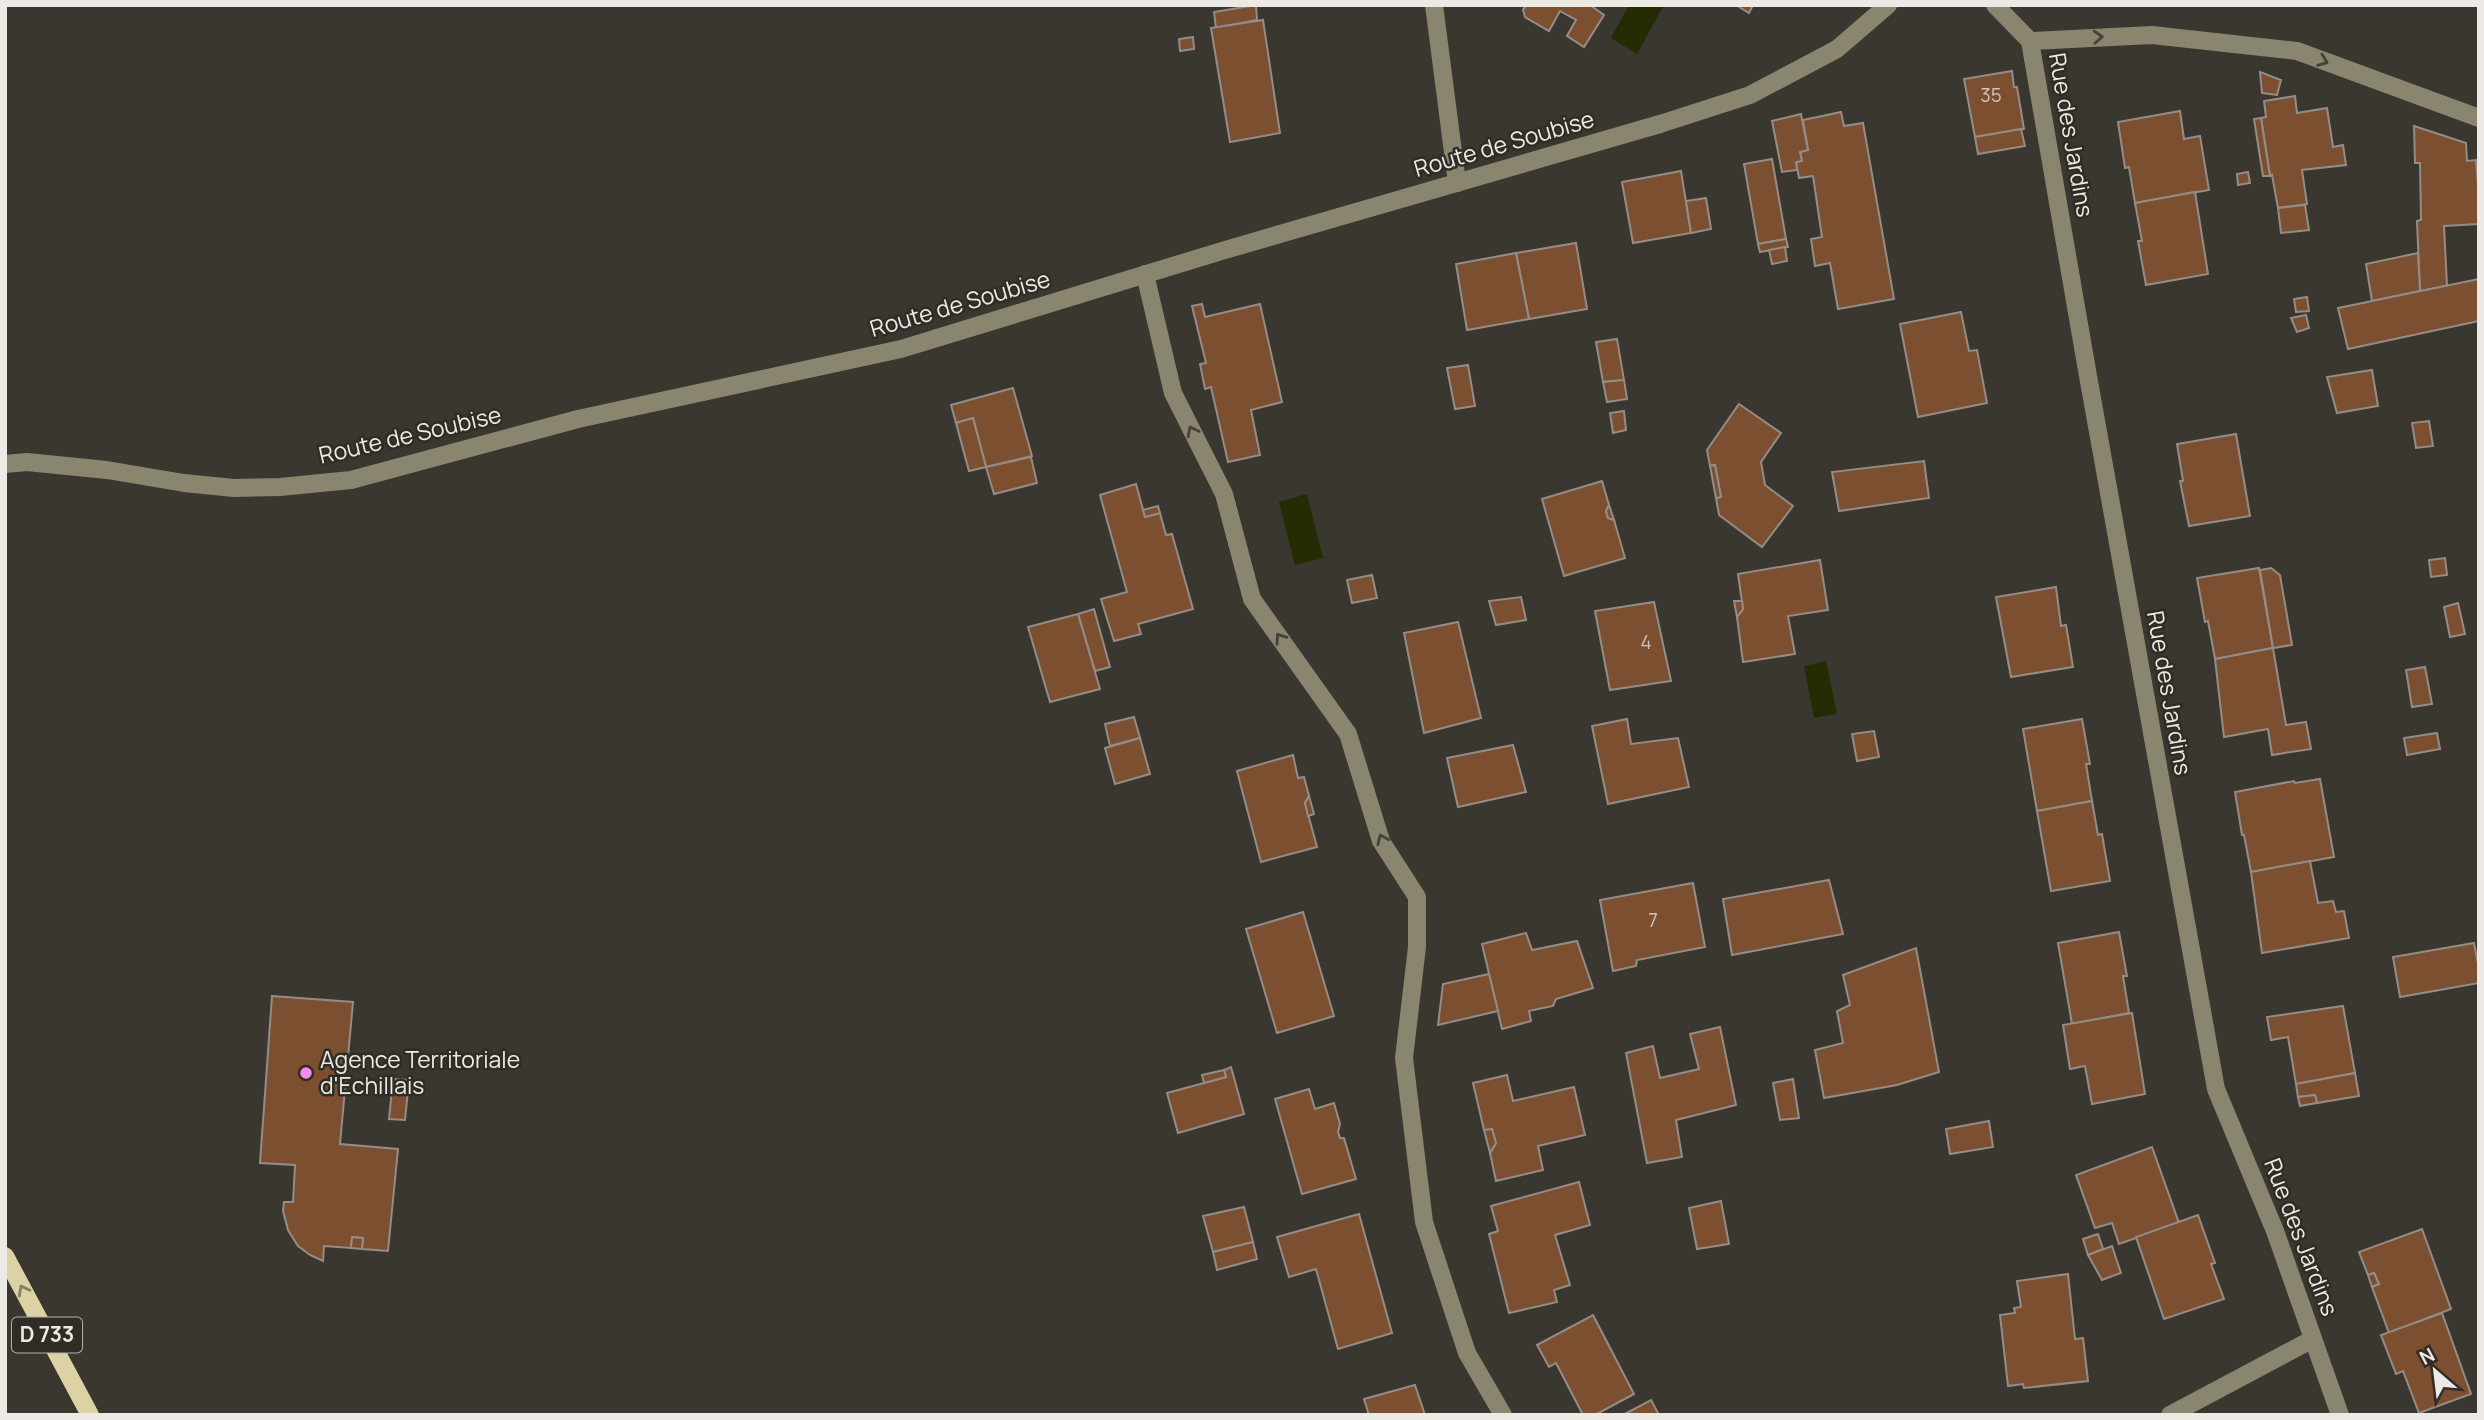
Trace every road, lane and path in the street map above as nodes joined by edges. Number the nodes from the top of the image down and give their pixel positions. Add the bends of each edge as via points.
1 (1434, 5) edge
2 (1888, 5) edge
3 (1995, 5) edge
4 (2030, 41) junction
5 (2479, 118) edge
6 (1457, 183) junction
7 (1145, 274) junction
8 (5, 464) edge
9 (5, 1256) edge
10 (2313, 1339) junction
11 (90, 1415) edge
12 (1503, 1415) edge
13 (2170, 1415) edge
14 (2340, 1415) edge

1 - 6 street
2 - 6 street, Route de Soubise via 1837,49 1750,95
3 - 4 street
4 -> 5 street via 2152,35 2297,51
4 - 10 street, Rue des Jardins via 2216,1089 2275,1231
6 - 7 street, Route de Soubise
7 - 8 street, Route de Soubise via 901,349 578,419 351,480 234,488 107,470
12 -> 7 street via 1467,1353 1424,1222 1404,1058 1417,947 1417,897 1381,841 1348,734 1252,599 1224,494 1173,393
11 -> 9 main road, D 733
10 - 13 street, Rue des Jardins
10 - 14 street, Rue des Jardins

